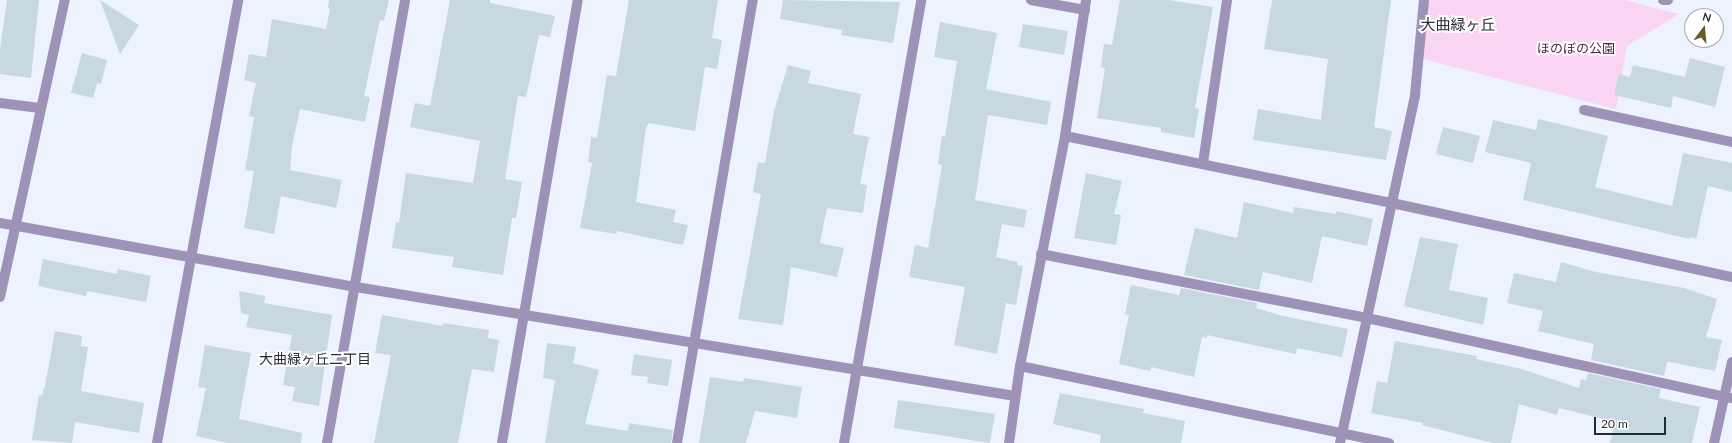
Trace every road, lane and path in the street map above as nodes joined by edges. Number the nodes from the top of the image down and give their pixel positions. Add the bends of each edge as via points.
1 (65, 0) edge
2 (238, 0) edge
3 (405, 0) edge
4 (578, 0) edge
5 (753, 0) edge
6 (921, 0) edge
7 (1031, 0) edge
8 (1227, 0) edge
9 (1424, 0) edge
10 (1663, 0) edge
11 (1668, 0) edge
12 (1085, 5) edge
13 (0, 103) edge
14 (40, 108) junction
15 (1584, 110) dead end
16 (1065, 136) junction
17 (1732, 142) edge
18 (1203, 163) junction
19 (1392, 203) junction
20 (0, 223) edge
21 (17, 225) junction
22 (1042, 254) junction
23 (190, 258) junction
24 (1732, 277) edge
25 (356, 286) junction
26 (0, 297) edge
27 (525, 314) junction
28 (1367, 318) junction
29 (694, 344) junction
30 (1732, 362) edge
31 (1020, 366) junction
32 (857, 370) junction
33 (1016, 396) junction
34 (1728, 397) edge
35 (1341, 438) edge
36 (157, 443) edge
37 (328, 443) edge
38 (502, 443) edge
39 (677, 443) edge
40 (844, 443) edge
41 (1009, 443) edge
42 (1389, 443) edge
43 (1714, 443) edge

1 - 14 street
2 - 23 street
3 - 25 street
4 - 27 street
5 - 29 street
6 - 32 street
7 - 12 street
8 - 18 street
9 - 19 street via 1417,80
10 - 11 street
12 - 16 street
13 - 14 street
14 - 21 street
15 - 17 street
16 - 18 street
16 - 22 street
18 - 19 street
19 - 24 street
19 - 28 street
20 - 21 street
21 - 23 street
21 - 26 street
22 - 28 street
22 - 31 street
23 - 25 street
23 - 36 street
25 - 27 street
25 - 37 street
27 - 29 street
27 - 38 street
28 - 34 street
28 - 35 street
29 - 32 street
29 - 39 street
30 - 34 street
31 - 33 street
31 - 35 street
32 - 33 street
32 - 40 street
33 - 41 street
34 - 43 street
35 - 42 street

